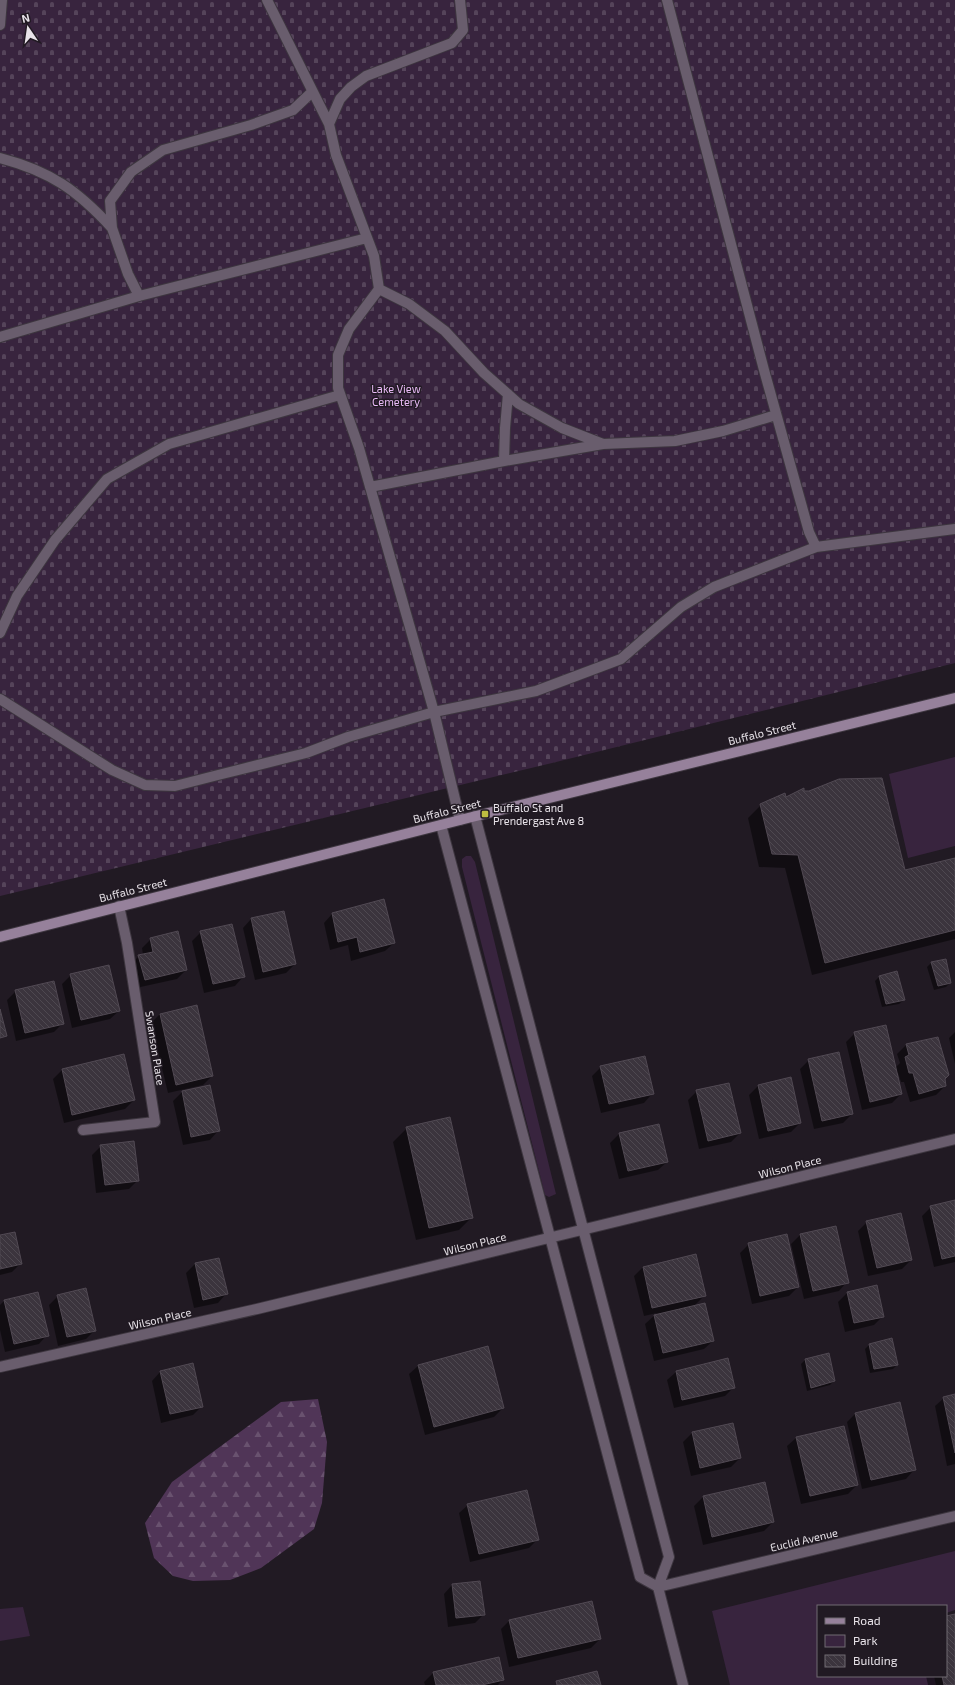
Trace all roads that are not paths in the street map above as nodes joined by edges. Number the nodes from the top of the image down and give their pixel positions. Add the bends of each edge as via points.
1 (2, 0) edge
2 (268, 0) edge
3 (460, 0) edge
4 (667, 0) edge
5 (0, 25) edge
6 (312, 92) junction
7 (329, 124) junction
8 (0, 158) edge
9 (112, 228) junction
10 (367, 238) junction
11 (379, 289) junction
12 (139, 296) junction
13 (0, 337) edge
14 (508, 394) junction
15 (340, 395) junction
16 (776, 415) junction
17 (603, 444) junction
18 (504, 461) junction
19 (370, 487) junction
20 (955, 529) edge
21 (816, 547) junction
22 (0, 633) edge
23 (0, 698) edge
24 (955, 698) edge
25 (434, 712) junction
26 (475, 816) junction
27 (460, 820) junction
28 (440, 825) junction
29 (119, 906) junction
30 (0, 929) edge
31 (16, 933) junction
32 (0, 937) edge
33 (83, 1130) dead end
34 (955, 1139) edge
35 (584, 1229) junction
36 (550, 1238) junction
37 (0, 1367) edge
38 (955, 1516) edge
39 (658, 1587) junction
40 (683, 1685) edge

1 - 5 street
2 - 6 street
3 - 7 street via 463,30 452,43 366,76 351,87 340,100
4 - 16 street
6 - 7 street
6 - 9 street via 294,110 163,150 131,172 110,201
7 - 10 street via 336,155
8 - 9 street via 27,165 59,182 89,203
9 - 12 street via 128,274
10 - 11 street via 374,256
10 - 12 street
11 - 14 street via 409,304 446,331 484,373
11 - 15 street via 349,329 338,355
12 - 13 street
14 - 17 street via 519,404 562,428
14 - 18 street
15 - 19 street
15 - 22 street via 170,444 107,479 55,540 17,596
16 - 17 street via 723,431 675,441
16 - 21 street via 809,532
17 - 18 street
18 - 19 street
19 - 25 street
20 - 21 street
21 - 25 street via 714,587 681,607 621,659 536,691
23 - 25 street via 112,770 146,785 175,786 306,753 348,737
24 - 26 street, Buffalo Street
25 - 27 street
26 - 27 street, Buffalo Street
26 - 35 street
27 - 28 street, Buffalo Street
28 - 29 street, Buffalo Street
28 - 36 street
29 - 31 street, Buffalo Street
29 - 33 street, Swanson Place via 155,1122
30 - 31 street, Buffalo Street
31 - 32 street, Buffalo Street
34 - 35 street, Wilson Place
35 - 36 street, Wilson Place
35 - 39 street via 670,1557
36 - 37 street, Wilson Place via 257,1309
36 - 39 street via 640,1577
38 - 39 street, Euclid Avenue
39 - 40 street

